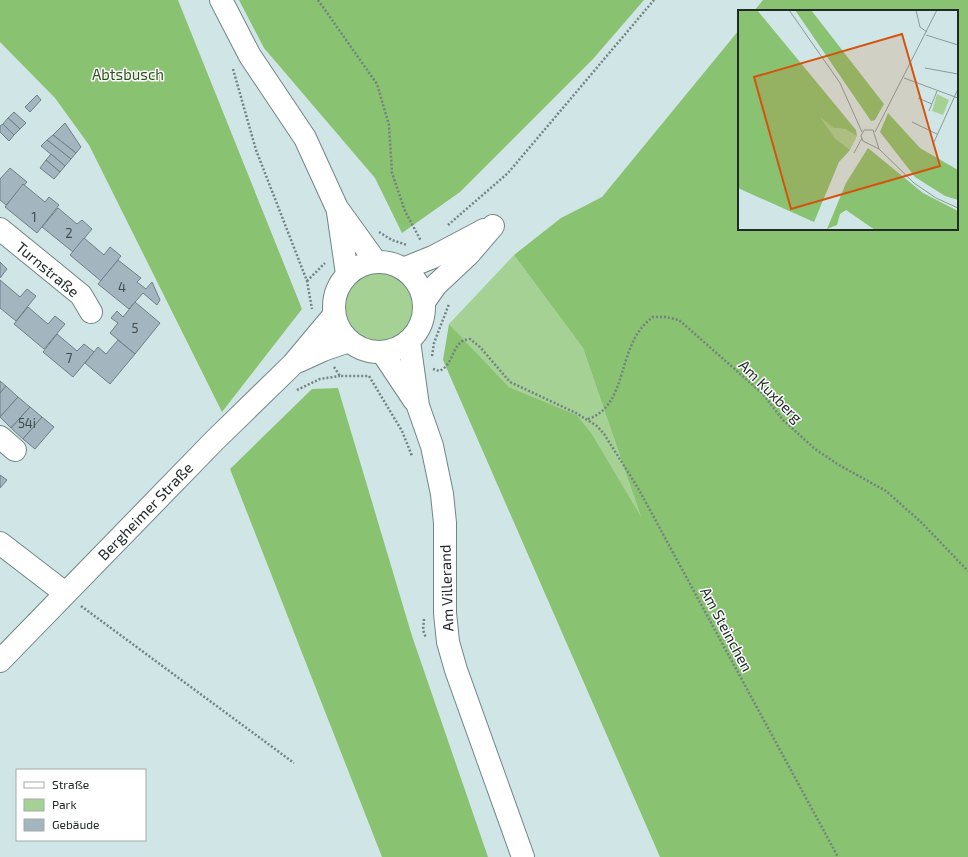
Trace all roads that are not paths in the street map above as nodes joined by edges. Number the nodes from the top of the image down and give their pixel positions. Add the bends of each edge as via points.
1 (221, 0) edge
2 (337, 208) junction
3 (0, 229) edge
4 (376, 262) junction
5 (403, 269) junction
6 (348, 274) junction
7 (424, 302) junction
8 (91, 312) dead end
9 (334, 316) junction
10 (349, 341) junction
11 (409, 341) junction
12 (320, 342) junction
13 (382, 352) junction
14 (418, 406) junction
15 (0, 543) edge
16 (65, 593) junction
17 (0, 661) edge
18 (523, 857) edge

1 - 2 main road via 250,56 305,138
2 - 4 main road
2 - 6 main road
3 - 8 main road, Turnstraße via 81,295
4 - 5 main road via 394,264
4 - 6 main road via 366,263
5 - 7 main road via 419,286
5 - 7 main road via 433,257 493,226 470,254 436,285
6 - 9 main road via 338,286 333,300
7 - 11 main road via 418,330
9 - 10 main road via 339,330
9 - 12 main road, Bergheimer Straße
10 - 12 main road, Bergheimer Straße
10 - 13 main road via 366,350
11 - 13 main road via 398,348
11 - 14 main road, Am Villerand
12 - 16 main road, Bergheimer Straße via 293,364
13 - 14 main road, Am Villerand
14 - 18 main road, Am Villerand via 432,446 442,494 448,642
15 - 16 main road
16 - 17 main road, Bergheimer Straße

